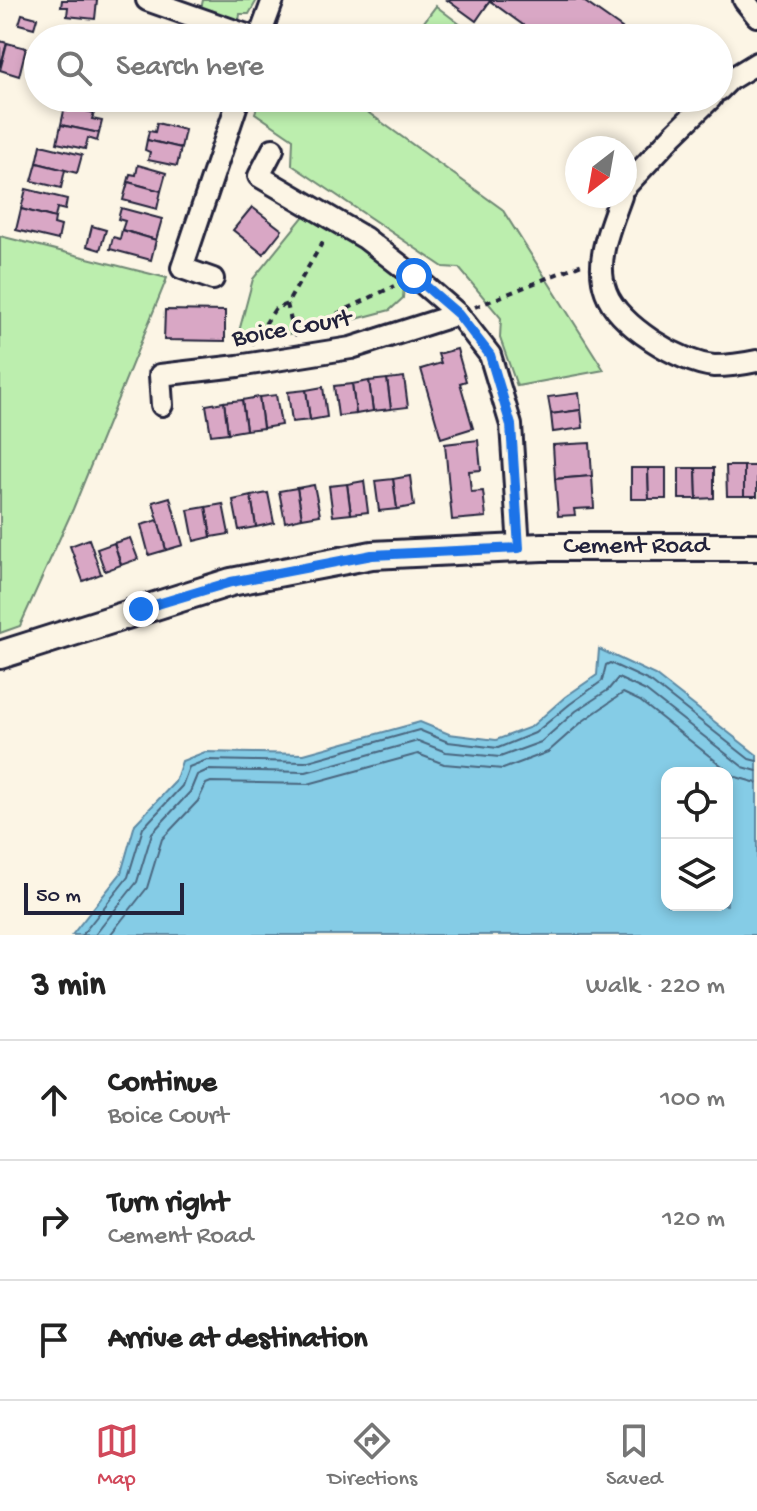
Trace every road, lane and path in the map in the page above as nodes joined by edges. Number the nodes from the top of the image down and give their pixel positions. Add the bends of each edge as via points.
1 (147, 0) edge
2 (273, 0) edge
3 (744, 0) edge
4 (757, 16) edge
5 (216, 24) edge
6 (263, 24) edge
7 (757, 63) edge
8 (733, 78) edge
9 (234, 112) edge
10 (697, 112) edge
11 (273, 149) dead end
12 (637, 174) edge
13 (617, 208) edge
14 (336, 221) junction
15 (604, 262) junction
16 (414, 276) junction
17 (213, 279) dead end
18 (287, 304) junction
19 (458, 314) junction
20 (294, 335) junction
21 (298, 358) junction
22 (757, 361) edge
23 (238, 366) junction
24 (162, 405) dead end
25 (757, 547) edge
26 (519, 548) junction
27 (0, 655) edge

1 - 5 street
2 - 6 street
3 - 4 street
7 - 8 street
9 - 17 street via 182,268
10 - 12 street
11 - 14 street via 259,176
13 - 15 street
14 - 16 street
14 - 18 path
15 - 19 path
15 - 22 street via 606,291 623,318 657,346 711,366
16 - 19 street
16 - 20 path
18 - 20 path
18 - 23 path via 275,309
19 - 21 street, Boice Court via 351,348
19 - 26 street via 490,355 511,425
20 - 21 path
21 - 23 street, Boice Court
23 - 24 street, Boice Court via 160,375
25 - 26 street, Cement Road
26 - 27 street, Cement Road via 372,555 258,576

